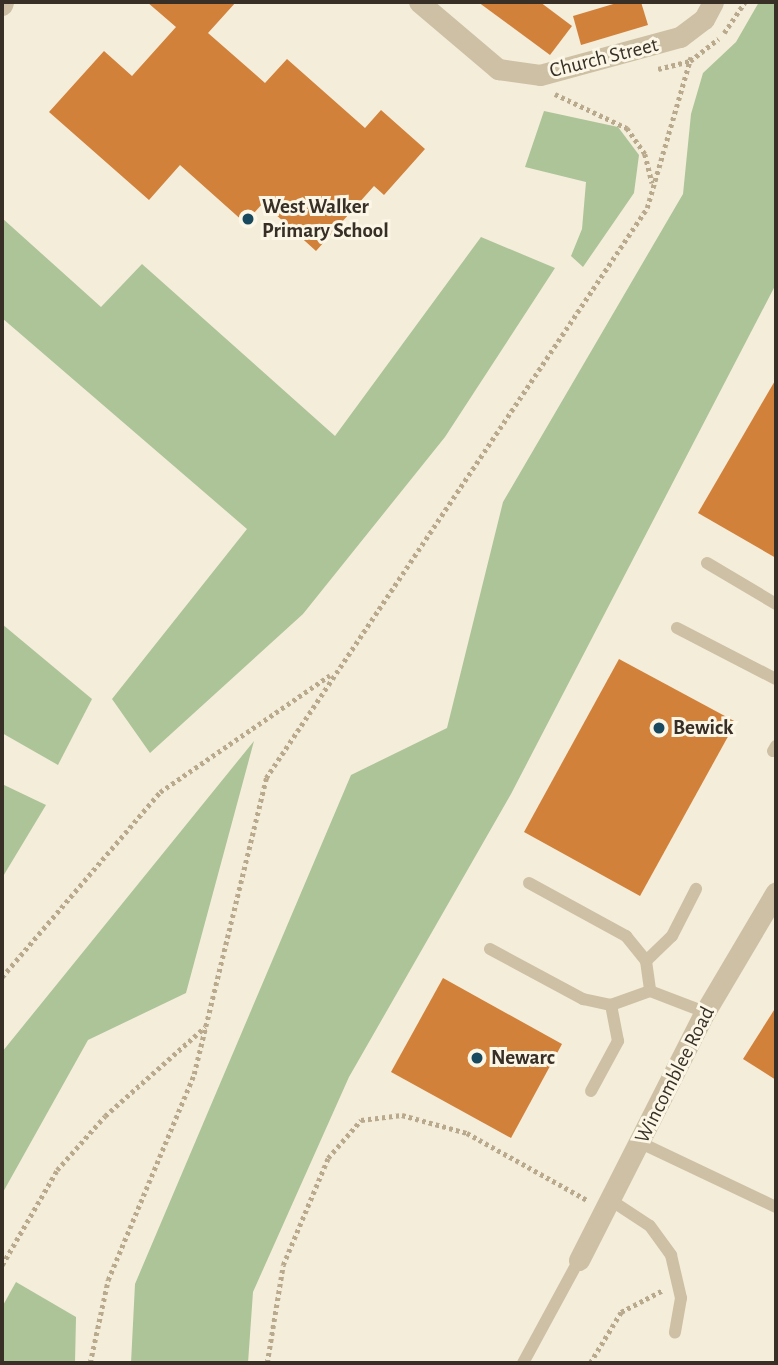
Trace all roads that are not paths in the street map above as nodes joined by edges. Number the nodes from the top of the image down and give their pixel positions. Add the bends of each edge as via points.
1 (419, 2) edge
2 (713, 2) edge
3 (707, 563) dead end
4 (776, 604) edge
5 (677, 628) dead end
6 (776, 679) edge
7 (529, 883) dead end
8 (696, 889) dead end
9 (776, 892) edge
10 (490, 949) dead end
11 (646, 961) junction
12 (650, 991) junction
13 (611, 1005) junction
14 (705, 1012) junction
15 (591, 1091) dead end
16 (641, 1143) junction
17 (609, 1206) junction
18 (776, 1207) edge
19 (579, 1260) joint
20 (675, 1332) dead end
21 (523, 1363) edge

1 - 2 street, Church Street via 498,69 540,75 680,37 704,19
3 - 4 lane
5 - 6 lane
7 - 11 lane via 626,936
8 - 11 lane via 672,936
9 - 14 street, Wincomblee Road
10 - 13 lane via 583,999
11 - 12 lane
12 - 13 lane
12 - 14 lane
13 - 15 lane via 618,1041
14 - 16 street, Wincomblee Road
16 - 17 street, Wincomblee Road
16 - 18 lane
17 - 19 street, Wincomblee Road
17 - 20 lane via 661,1238 681,1286
19 - 21 lane

